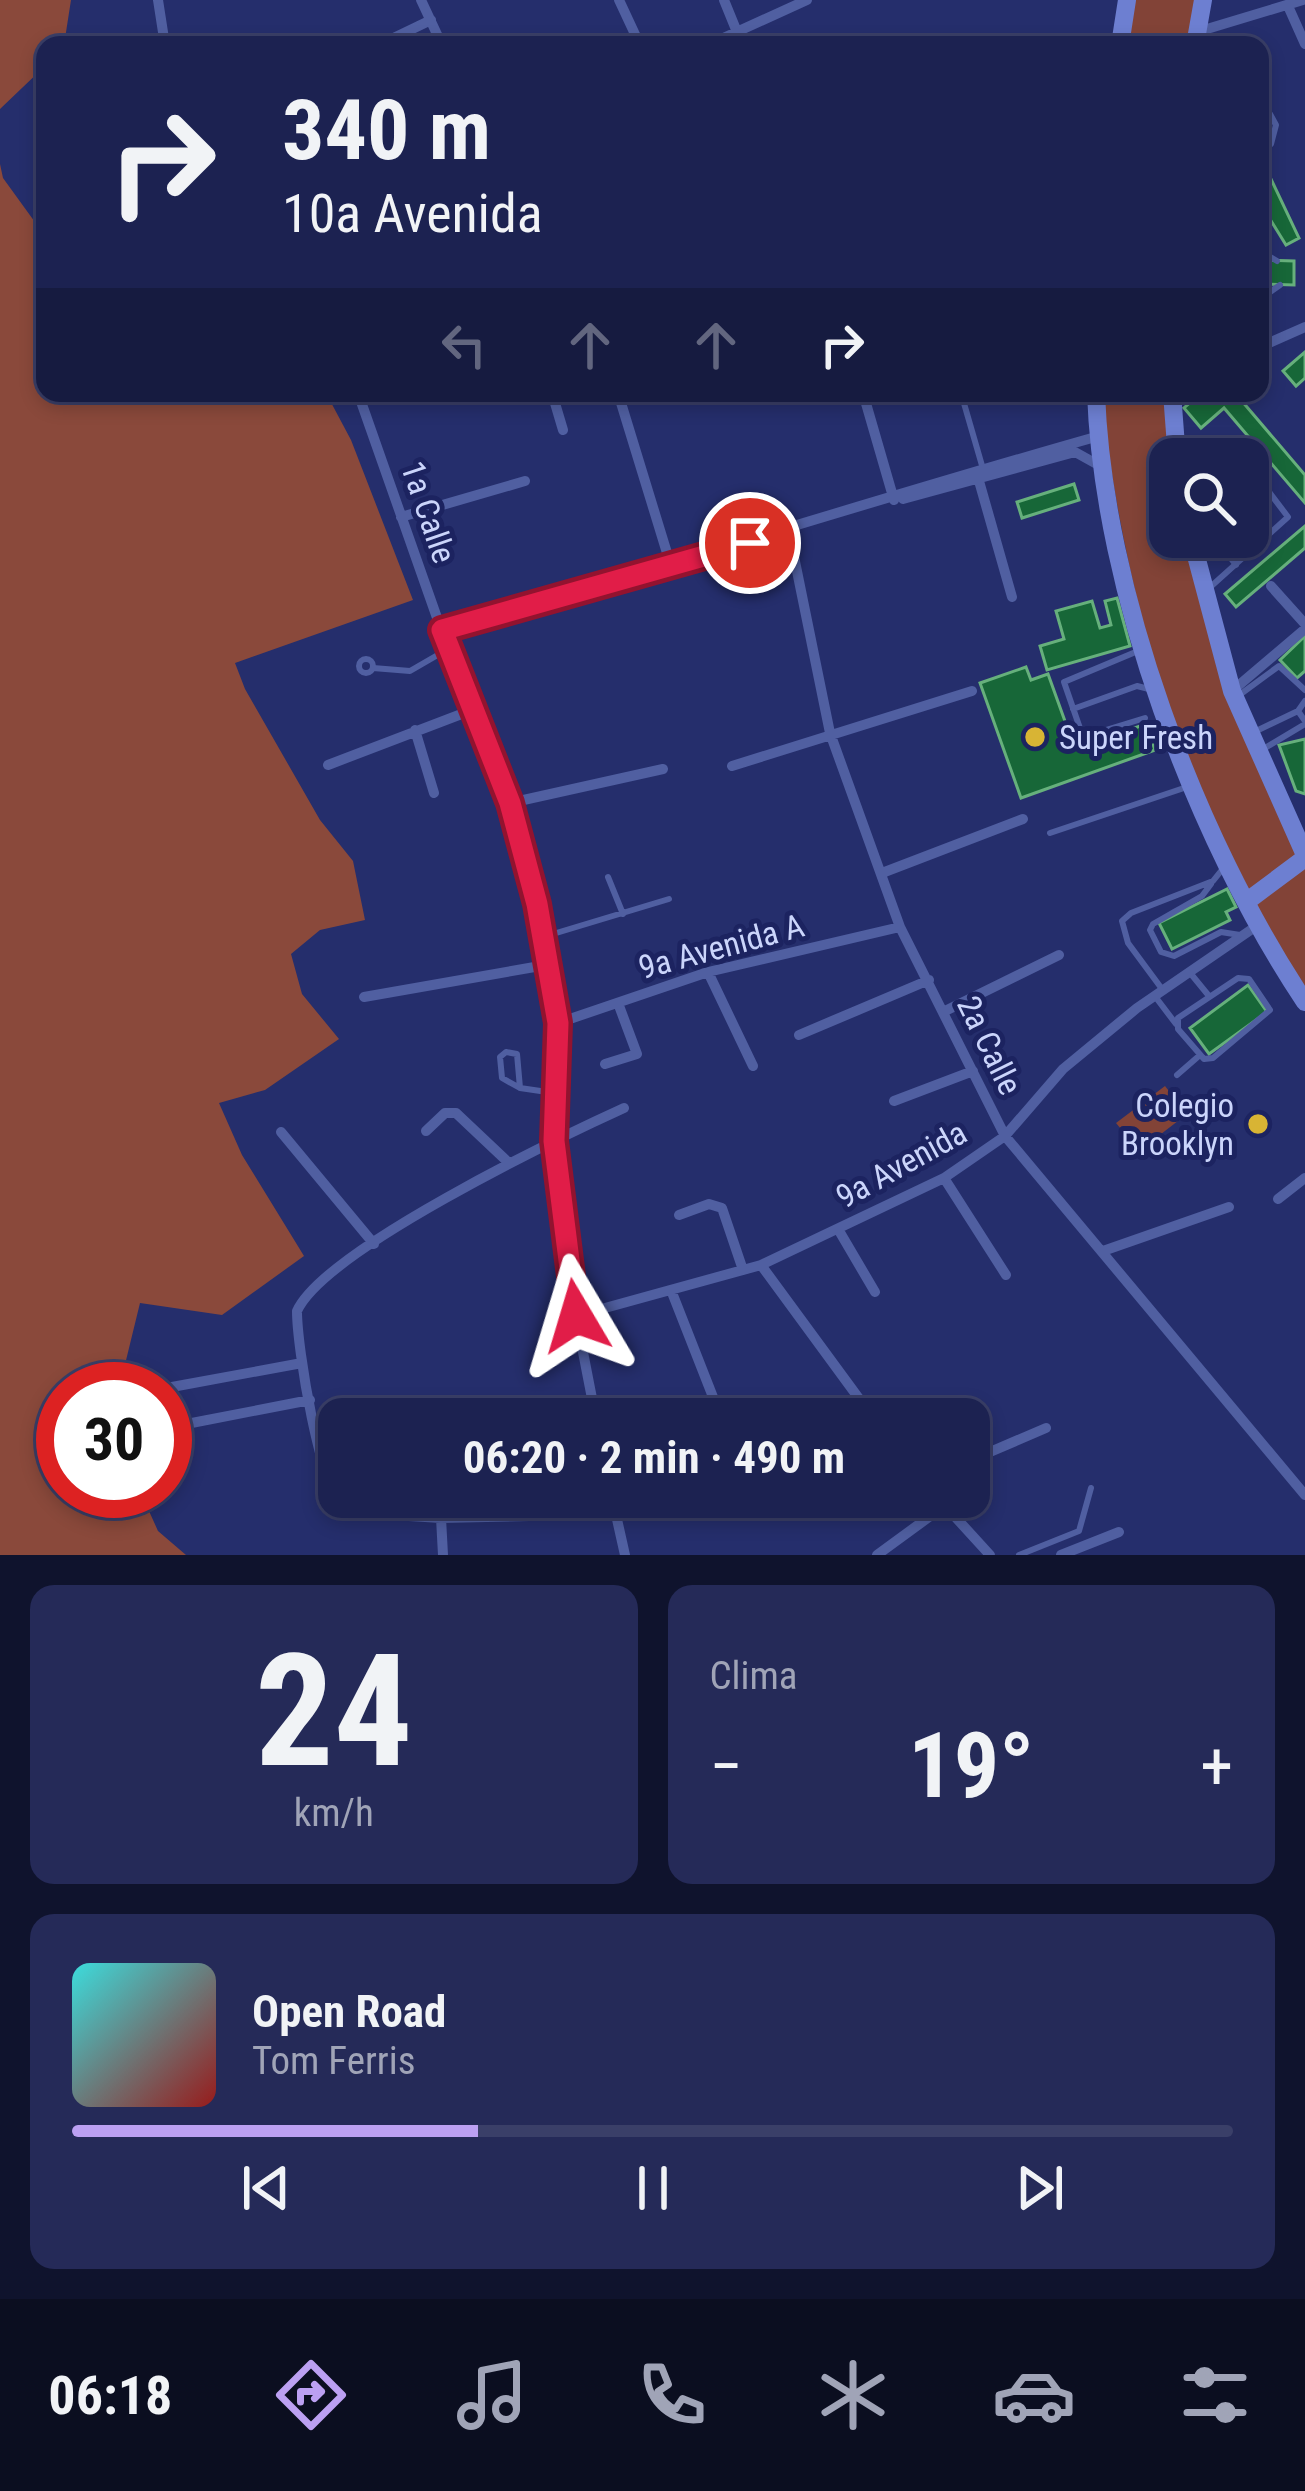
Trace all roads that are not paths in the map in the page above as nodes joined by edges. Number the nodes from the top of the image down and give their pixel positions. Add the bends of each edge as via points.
1 (158, 0) edge
2 (421, 0) edge
3 (619, 0) edge
4 (724, 0) edge
5 (807, 0) edge
6 (1127, 0) edge
7 (1203, 0) edge
8 (1303, 0) edge
9 (1288, 6) junction
10 (431, 20) junction
11 (737, 32) junction
12 (163, 36) edge
13 (398, 36) edge
14 (438, 36) edge
15 (636, 36) edge
16 (728, 36) edge
17 (1121, 36) edge
18 (1196, 36) edge
19 (1202, 36) edge
20 (1305, 44) edge
21 (1269, 115) edge
22 (1269, 145) edge
23 (1269, 256) edge
24 (1277, 261) dead end
25 (1280, 284) dead end
26 (1269, 292) edge
27 (1305, 327) edge
28 (1269, 343) edge
29 (363, 402) edge
30 (555, 402) edge
31 (621, 402) edge
32 (866, 402) edge
33 (964, 402) edge
34 (1097, 402) edge
35 (1173, 402) edge
36 (563, 430) dead end
37 (1099, 436) junction
38 (1175, 438) edge
39 (1103, 468) junction
40 (981, 475) junction
41 (525, 481) dead end
42 (1269, 492) edge
43 (894, 500) junction
44 (401, 517) junction
45 (789, 532) junction
46 (1269, 535) edge
47 (1195, 558) edge
48 (1230, 558) edge
49 (1244, 558) edge
50 (1236, 565) junction
51 (671, 566) junction
52 (1271, 586) dead end
53 (1202, 594) junction
54 (1012, 597) dead end
55 (1305, 626) edge
56 (442, 630) junction
57 (448, 649) junction
58 (1147, 649) junction
59 (373, 668) dead end
60 (1305, 690) edge
61 (972, 691) dead end
62 (1160, 693) junction
63 (1233, 695) junction
64 (1305, 701) edge
65 (1073, 709) junction
66 (472, 710) junction
67 (1298, 711) junction
68 (1145, 718) dead end
69 (1305, 723) edge
70 (415, 730) junction
71 (830, 733) junction
72 (1253, 744) junction
73 (328, 765) dead end
74 (732, 766) dead end
75 (663, 769) dead end
76 (1191, 786) junction
77 (434, 793) dead end
78 (510, 803) junction
79 (1023, 819) dead end
80 (1050, 833) dead end
81 (1303, 847) edge
82 (1227, 863) junction
83 (882, 873) junction
84 (608, 877) dead end
85 (1213, 880) junction
86 (669, 898) dead end
87 (1246, 902) junction
88 (623, 914) junction
89 (1258, 925) junction
90 (899, 927) junction
91 (1240, 935) junction
92 (543, 937) junction
93 (1058, 955) dead end
94 (546, 965) junction
95 (1189, 971) junction
96 (708, 972) junction
97 (929, 980) junction
98 (1158, 992) junction
99 (1209, 996) junction
100 (364, 997) dead end
101 (1305, 1002) edge
102 (618, 1003) junction
103 (943, 1012) junction
104 (558, 1023) junction
105 (1176, 1024) junction
106 (799, 1035) dead end
107 (1199, 1055) junction
108 (605, 1064) dead end
109 (753, 1066) dead end
110 (973, 1071) junction
111 (1177, 1075) dead end
112 (520, 1088) junction
113 (554, 1093) junction
114 (894, 1101) dead end
115 (624, 1108) dead end
116 (426, 1131) dead end
117 (281, 1132) dead end
118 (1004, 1136) junction
119 (554, 1141) junction
120 (508, 1163) junction
121 (944, 1178) junction
122 (1305, 1178) edge
123 (1278, 1199) dead end
124 (1229, 1208) dead end
125 (679, 1215) dead end
126 (838, 1229) junction
127 (374, 1244) junction
128 (1103, 1251) junction
129 (761, 1265) junction
130 (743, 1270) junction
131 (1006, 1275) dead end
132 (671, 1290) junction
133 (875, 1292) dead end
134 (576, 1316) junction
135 (302, 1363) junction
136 (192, 1383) edge
137 (713, 1397) dead end
138 (592, 1398) edge
139 (858, 1398) edge
140 (310, 1400) junction
141 (318, 1418) edge
142 (314, 1419) junction
143 (192, 1422) edge
144 (1046, 1428) dead end
145 (318, 1435) edge
146 (990, 1452) edge
147 (1091, 1489) dead end
148 (1305, 1495) edge
149 (442, 1518) edge
150 (616, 1518) edge
151 (921, 1518) edge
152 (955, 1518) edge
153 (1119, 1532) dead end
154 (442, 1555) edge
155 (625, 1555) edge
156 (877, 1555) edge
157 (990, 1555) edge
158 (1019, 1555) edge
159 (1061, 1555) edge

1 - 12 street
2 - 10 street
3 - 15 street
4 - 11 street
5 - 11 street
6 - 17 main road
7 - 18 main road
8 - 9 street
9 - 19 street
9 - 20 street
10 - 13 street
10 - 14 street
11 - 16 street
21 - 22 lane via 1276,124
23 - 24 lane
25 - 26 lane
27 - 28 street
29 - 44 street, 1a Calle
30 - 36 street
31 - 51 street
32 - 43 street
33 - 40 lane
34 - 37 main road
35 - 38 main road
37 - 39 main road
37 - 40 street
39 - 40 street via 1075,452
39 - 58 main road
40 - 43 street
40 - 54 street
41 - 44 street
42 - 46 lane via 1288,517
43 - 45 street
44 - 56 street, 1a Calle
45 - 51 street
45 - 71 street, 2a Calle
47 - 53 main road
48 - 50 lane
49 - 50 lane
50 - 53 lane
51 - 56 street
52 - 55 street
53 - 63 main road
55 - 63 street
56 - 57 street, 1a Calle
57 - 59 lane via 410,671
57 - 66 street, 1a Calle
58 - 62 main road
58 - 65 lane via 1064,678
60 - 63 lane via 1279,666
61 - 71 street
62 - 65 lane via 1137,686
62 - 76 main road
63 - 72 main road
64 - 67 lane
65 - 68 lane via 1086,737
66 - 70 street
66 - 78 street, 1a Calle
67 - 69 lane
67 - 72 lane
69 - 72 lane
70 - 73 street
70 - 77 street
71 - 74 street
71 - 83 street, 2a Calle
72 - 81 main road
75 - 78 street
76 - 80 lane
76 - 82 main road
78 - 92 street, 1a Calle
79 - 83 street
81 - 87 main road
82 - 85 lane
82 - 87 main road
83 - 90 street, 2a Calle
84 - 88 lane
85 - 91 lane via 1150,930 1167,956 1220,932
85 - 98 lane via 1123,921
86 - 88 lane
87 - 89 main road
88 - 92 lane
89 - 91 street, 9a Avenida
89 - 101 main road
90 - 96 street, 9a Avenida A
90 - 97 street, 2a Calle
91 - 95 street, 9a Avenida
92 - 94 street, 1a Calle
93 - 103 street
94 - 100 street
94 - 104 street, 1a Calle
95 - 98 street, 9a Avenida
95 - 99 lane
96 - 102 street, 9a Avenida A
96 - 109 street
97 - 103 street, 2a Calle
97 - 106 street
98 - 105 lane
98 - 118 street, 9a Avenida via 1063,1069
99 - 105 lane
99 - 107 lane via 1244,977 1270,1010 1214,1058
102 - 104 street, 9a Avenida A
102 - 108 street via 637,1054
103 - 110 street, 2a Calle
104 - 113 street, 1a Calle
105 - 107 lane
107 - 111 lane
110 - 114 street
110 - 118 street, 2a Calle
112 - 112 lane via 502,1078 506,1052 518,1054
112 - 113 lane
113 - 119 street, 1a Calle
115 - 119 street
116 - 120 street via 445,1113 456,1114
117 - 127 street
118 - 121 street, 9a Avenida
118 - 128 street, 2a Calle
119 - 120 street
119 - 134 street, 1a Calle
120 - 127 street
121 - 126 street, 9a Avenida
121 - 131 street
122 - 123 street
124 - 128 street
125 - 130 street via 709,1204 722,1208
126 - 129 street, 9a Avenida
126 - 133 street
127 - 135 street via 320,1279 297,1311
128 - 148 street, 2a Calle
129 - 130 street, 9a Avenida
129 - 139 street
130 - 132 street, 9a Avenida
132 - 134 street, 9a Avenida
132 - 137 street
134 - 138 street, 1a Calle
135 - 136 street
135 - 140 street
140 - 142 street
140 - 143 street
141 - 142 lane
142 - 145 street
144 - 146 street
147 - 158 lane via 1078,1531
149 - 154 street
150 - 155 street
151 - 156 street
152 - 157 street
153 - 159 street

